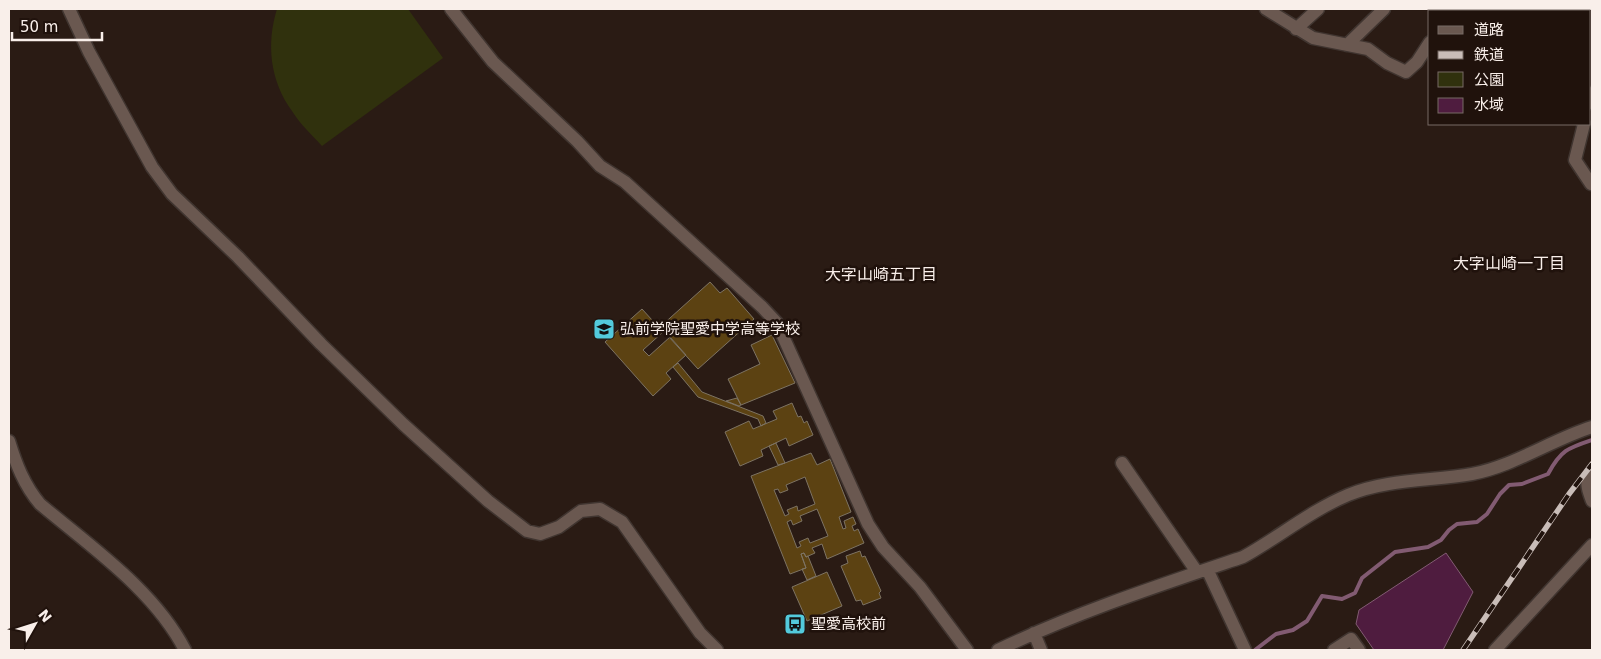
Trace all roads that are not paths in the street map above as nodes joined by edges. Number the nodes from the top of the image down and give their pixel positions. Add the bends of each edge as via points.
1 (69, 9) edge
2 (451, 9) edge
3 (1266, 9) edge
4 (1318, 9) edge
5 (1384, 9) edge
6 (1448, 9) edge
7 (1443, 10) edge
8 (1296, 29) junction
9 (1347, 45) junction
10 (1428, 46) edge
11 (1584, 125) edge
12 (1592, 187) edge
13 (1592, 427) edge
14 (9, 441) edge
15 (1122, 464) dead end
16 (1592, 472) edge
17 (1592, 501) edge
18 (1592, 545) edge
19 (1202, 571) junction
20 (1034, 633) junction
21 (185, 650) edge
22 (717, 650) edge
23 (967, 650) edge
24 (998, 650) edge
25 (1041, 650) edge
26 (1246, 650) edge
27 (1334, 650) edge
28 (1359, 650) edge
29 (1495, 650) edge

1 - 22 street via 152,167 172,194 321,344 403,424 527,532 540,534 559,527 581,511 600,509 622,522 700,632
2 - 23 street via 493,62 600,166 625,182 777,323 868,524
3 - 8 street
4 - 8 street
5 - 9 street
6 - 7 street
8 - 9 street via 1313,38
9 - 10 street via 1368,49 1406,72
11 - 12 street via 1575,160
13 - 19 street via 1499,467 1472,474 1377,486 1350,494 1302,519 1243,557
14 - 21 street via 28,489 40,504 134,584 171,625
15 - 19 street
16 - 17 street via 1587,486
18 - 29 street
19 - 20 street
19 - 26 street
20 - 24 street
20 - 25 street
27 - 28 street via 1351,638

